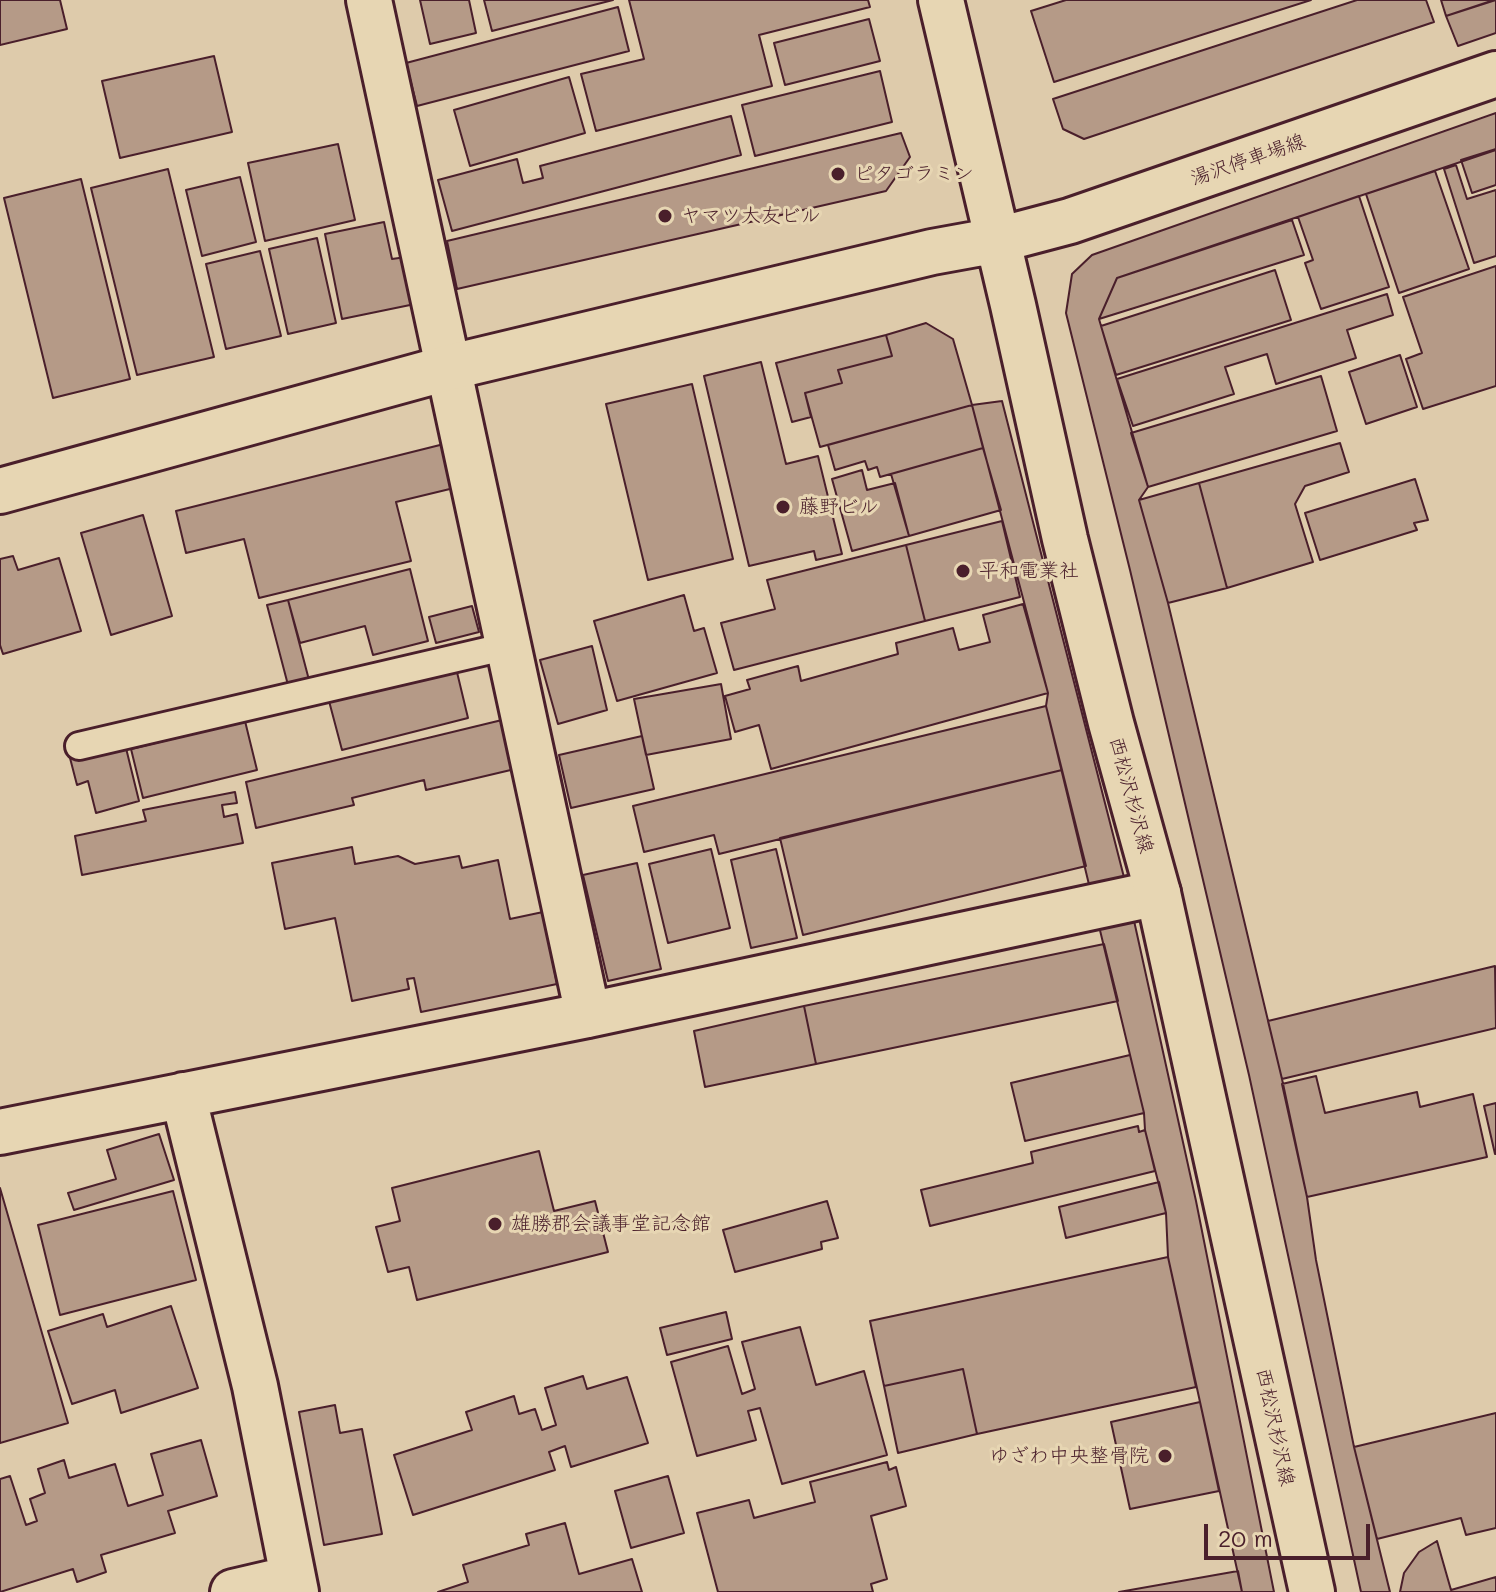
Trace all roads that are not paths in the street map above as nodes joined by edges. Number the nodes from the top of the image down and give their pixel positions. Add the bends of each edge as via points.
1 (369, 0) edge
2 (941, 0) edge
3 (1496, 74) edge
4 (998, 240) junction
5 (447, 368) junction
6 (0, 491) edge
7 (508, 646) junction
8 (79, 746) dead end
9 (1158, 893) junction
10 (588, 1015) junction
11 (183, 1095) junction
12 (0, 1132) edge
13 (294, 1585) edge
14 (233, 1592) edge
15 (1312, 1592) edge

1 - 5 street
2 - 4 street, 西松沢杉沢線
3 - 4 street, 湯沢停車場線 via 1070,221
4 - 5 street, 湯沢停車場線
4 - 9 street, 西松沢杉沢線 via 1065,539
5 - 6 street, 湯沢停車場線
5 - 7 street
7 - 8 lane
7 - 10 street
9 - 10 street
9 - 15 street, 西松沢杉沢線
10 - 11 street
11 - 12 street
11 - 13 street via 255,1386
13 - 14 street

